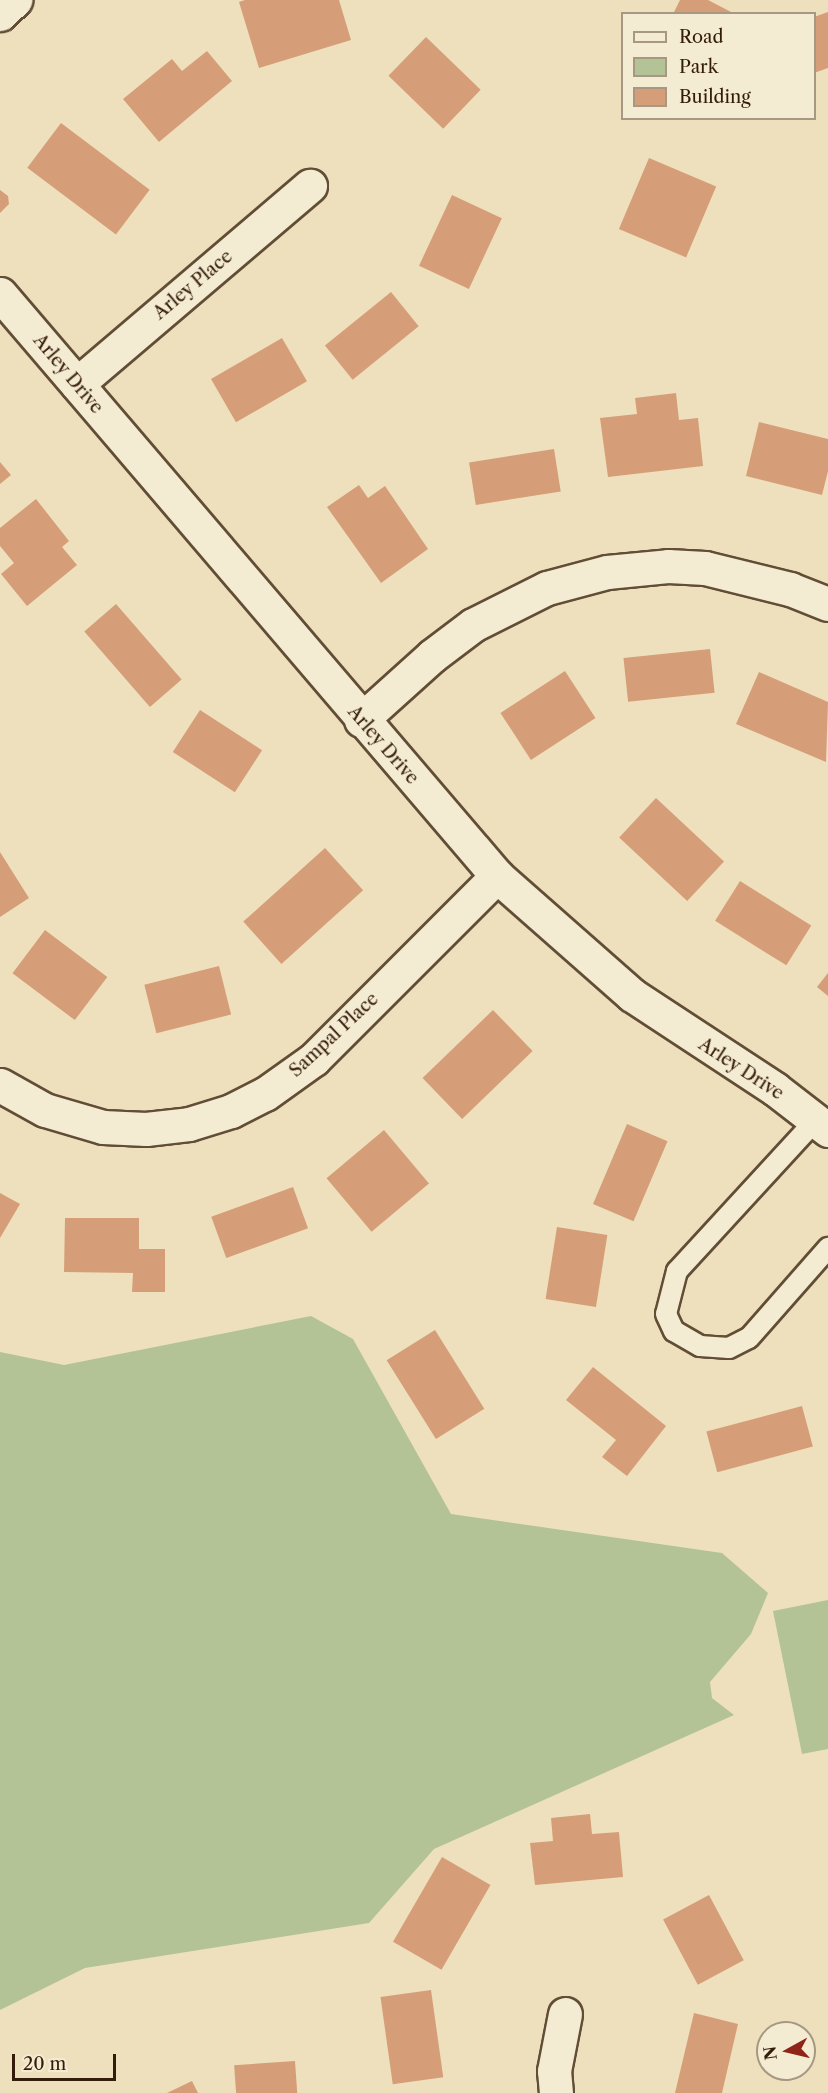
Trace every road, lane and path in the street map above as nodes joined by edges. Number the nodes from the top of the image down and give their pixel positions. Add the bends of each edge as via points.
1 (15, 0) edge
2 (0, 14) edge
3 (310, 186) dead end
4 (0, 294) edge
5 (77, 384) junction
6 (828, 604) edge
7 (361, 720) junction
8 (497, 876) junction
9 (0, 1085) edge
10 (822, 1125) edge
11 (828, 1248) edge
12 (565, 2014) dead end
13 (556, 2093) edge

1 - 2 street
3 - 5 street, Arley Place
4 - 5 street, Arley Drive
5 - 7 street, Arley Drive
6 - 7 street via 790,588 705,568 669,566 607,572 547,588 473,625
7 - 8 street, Arley Drive
8 - 9 street, Sampal Place via 314,1059 279,1085 231,1111 189,1124 146,1129 103,1127 45,1110
8 - 10 street, Arley Drive via 632,995 775,1089
10 - 11 lane via 677,1271 666,1314 674,1331 700,1346 729,1348 749,1338
12 - 13 street via 554,2071

